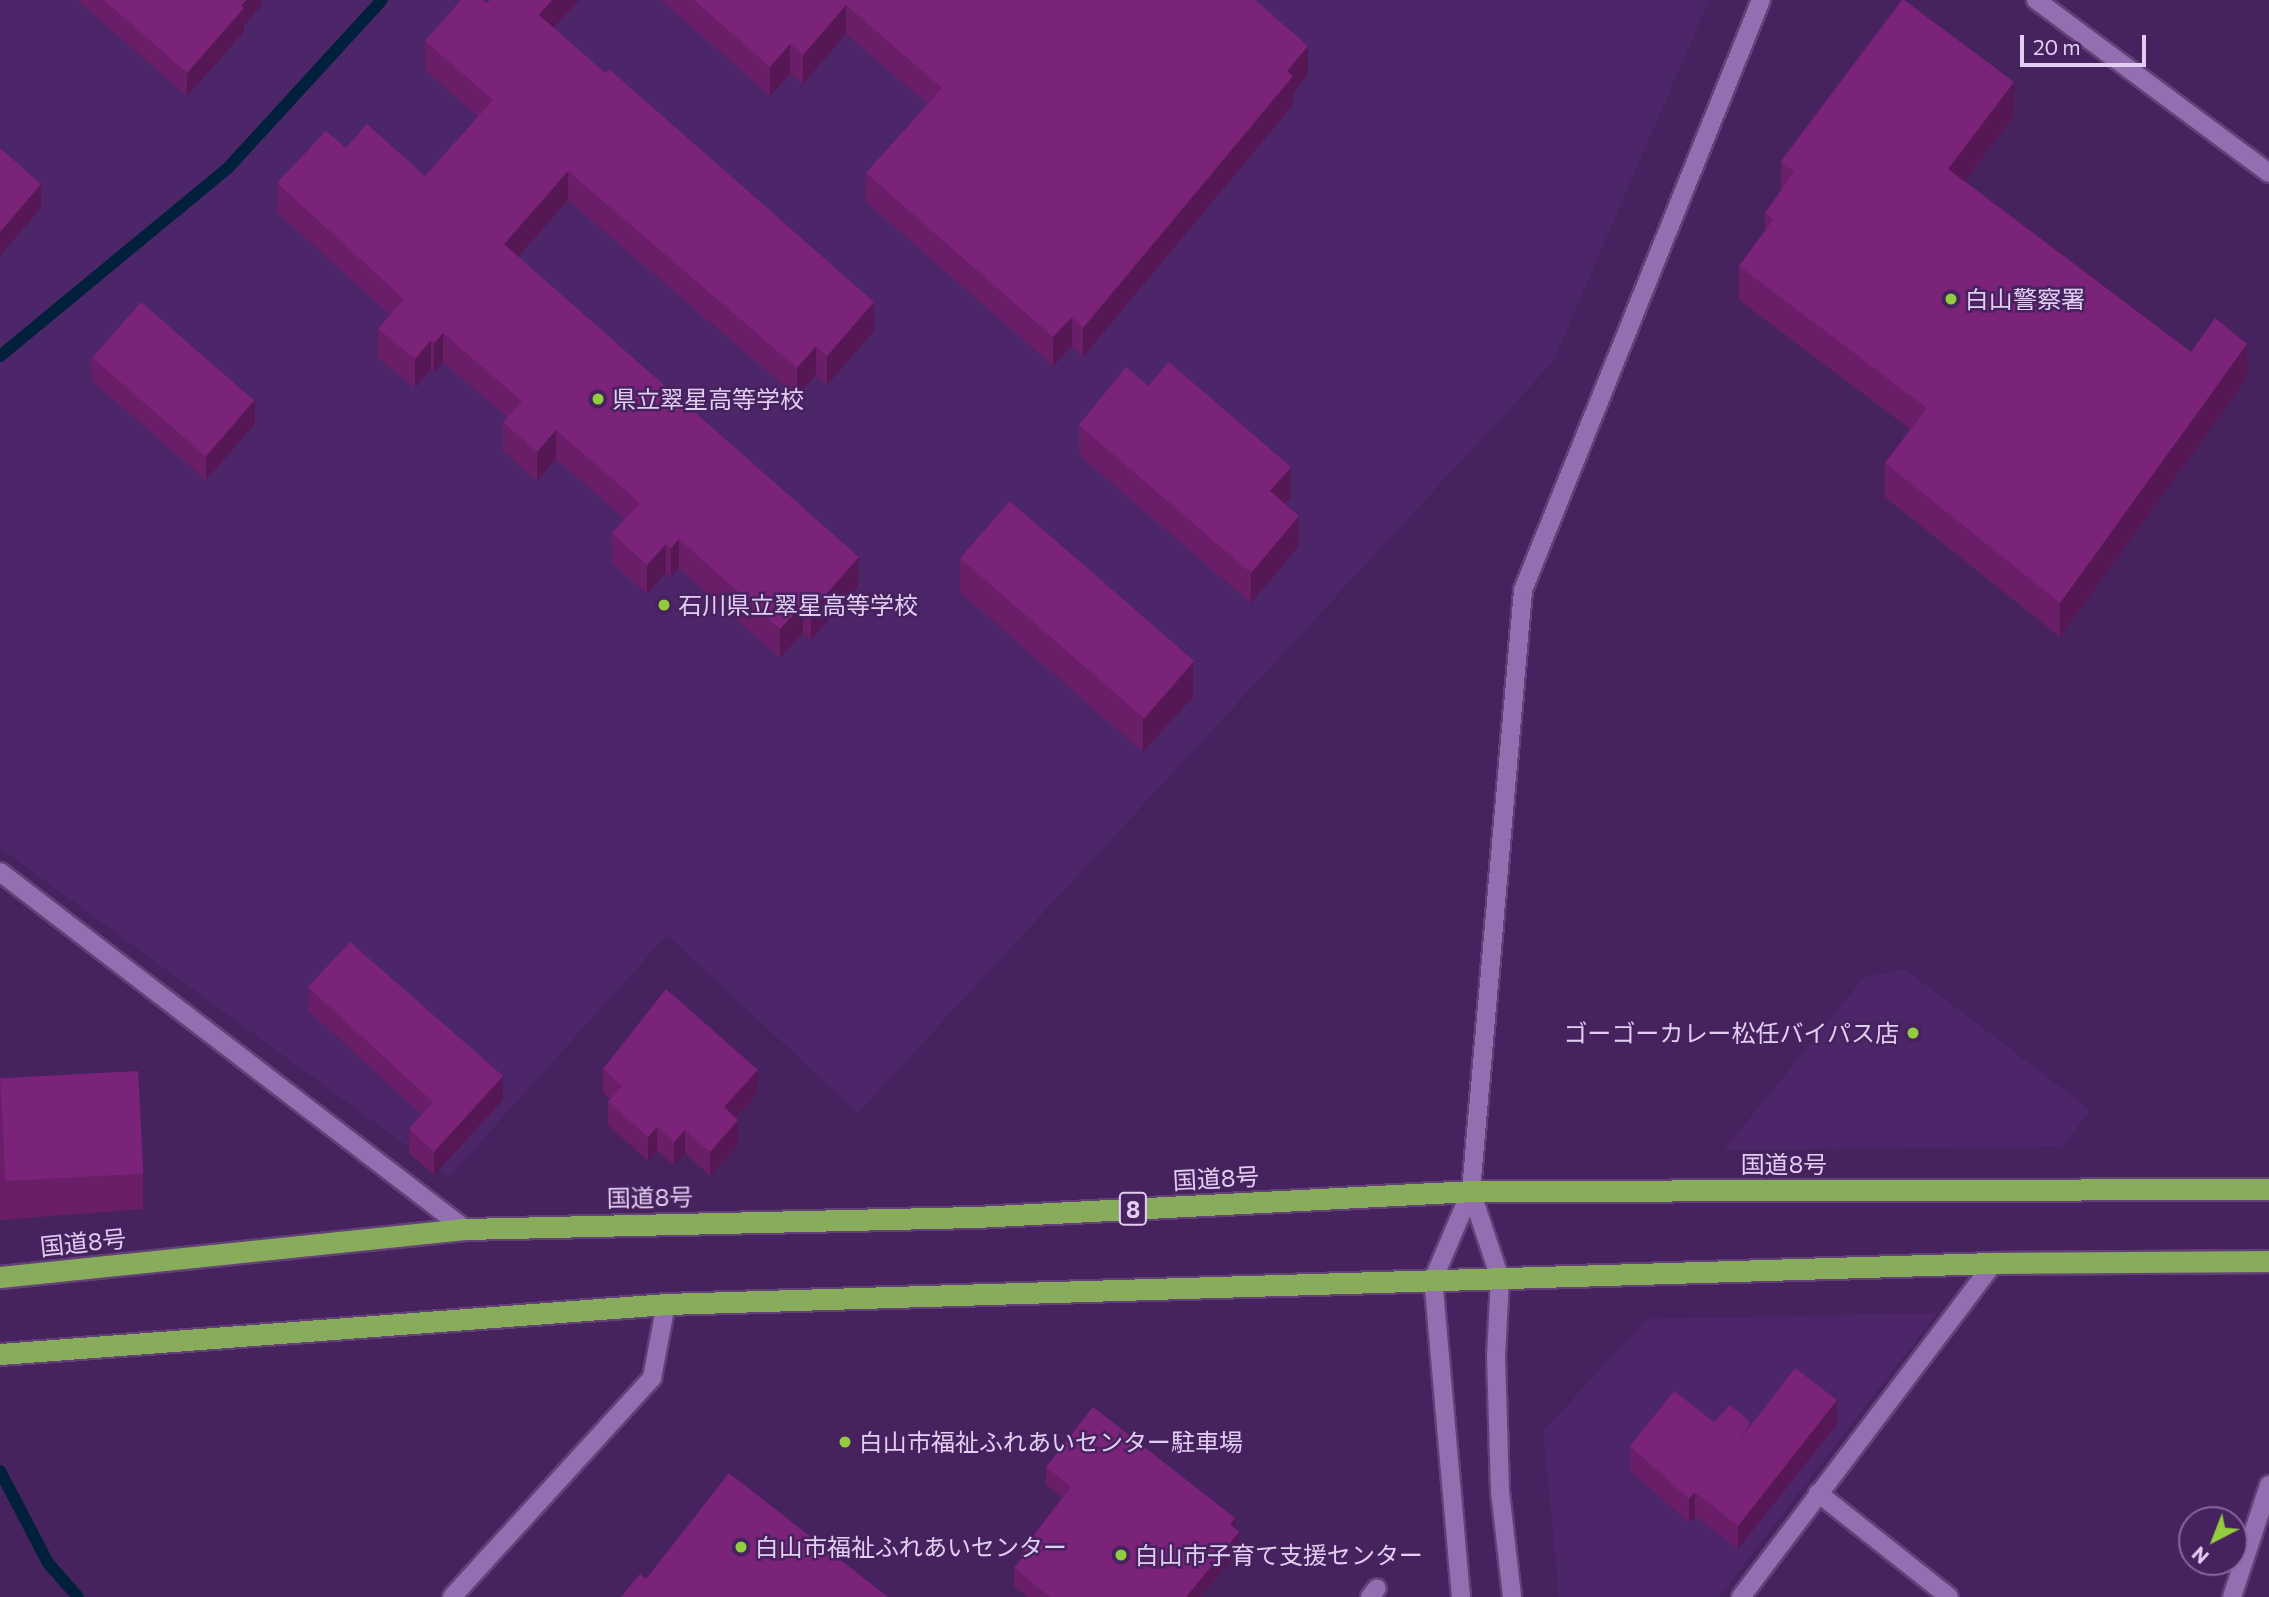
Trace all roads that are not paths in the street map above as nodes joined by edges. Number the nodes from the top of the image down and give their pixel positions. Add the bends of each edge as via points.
1 (1761, 0) edge
2 (2036, 0) edge
3 (2269, 173) edge
4 (0, 872) edge
5 (2269, 1189) edge
6 (1471, 1191) junction
7 (465, 1230) junction
8 (2269, 1261) edge
9 (1994, 1263) junction
10 (0, 1277) edge
11 (1500, 1278) junction
12 (1433, 1280) junction
13 (666, 1304) junction
14 (0, 1354) edge
15 (2269, 1485) edge
16 (1818, 1493) junction
17 (452, 1597) edge
18 (1461, 1597) edge
19 (1512, 1597) edge
20 (1741, 1597) edge
21 (1949, 1597) edge
22 (2232, 1597) edge

1 - 6 street via 1523,590
2 - 3 street
4 - 7 street
5 - 6 highway, 国道8号 / 8
6 - 7 highway, 国道8号 / 8 via 976,1217
6 - 11 street
6 - 12 street
7 - 10 highway, 国道8号 / 8
8 - 9 highway
9 - 11 highway
9 - 16 street
11 - 12 highway
11 - 19 street via 1496,1356 1500,1491
12 - 13 highway
12 - 18 street
13 - 14 highway
13 - 17 street via 652,1378
15 - 22 street
16 - 20 street
16 - 21 street

